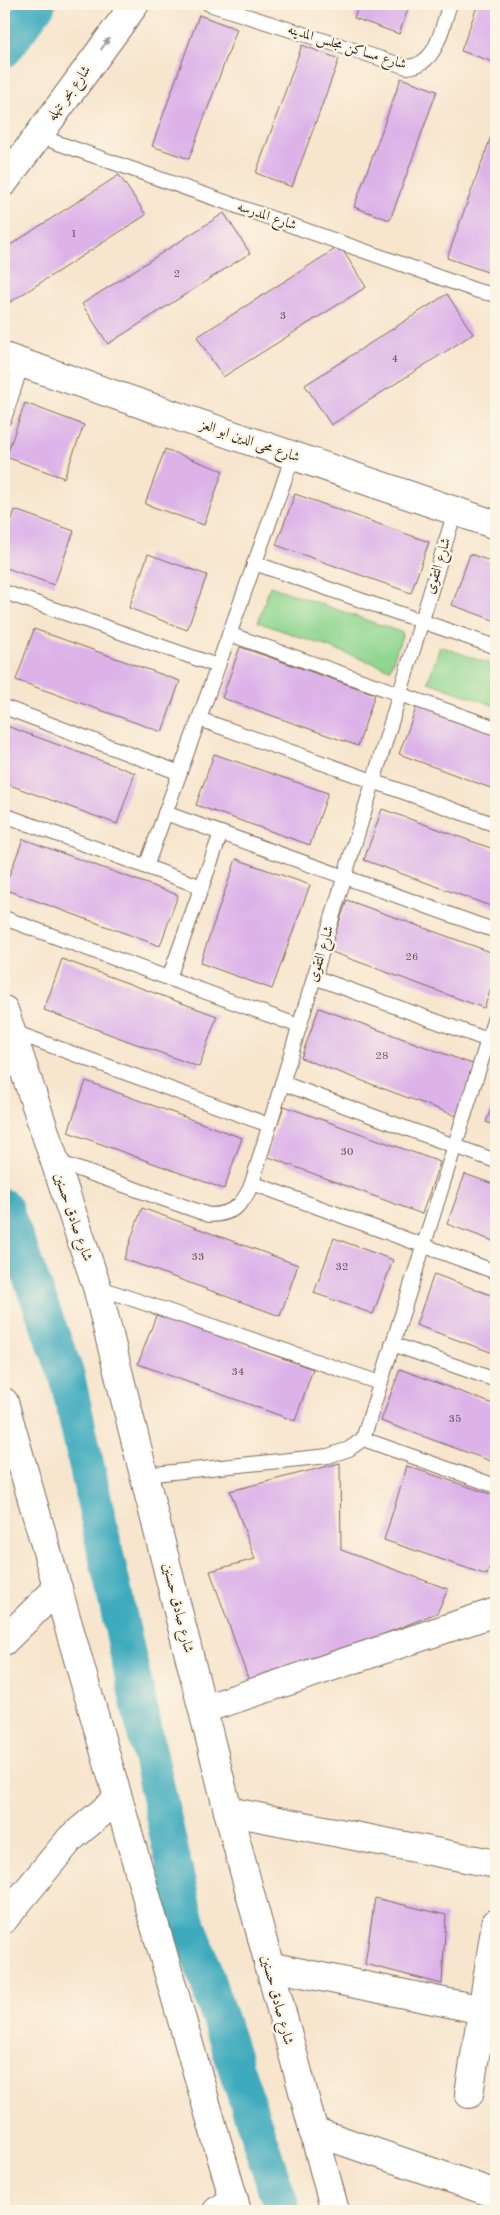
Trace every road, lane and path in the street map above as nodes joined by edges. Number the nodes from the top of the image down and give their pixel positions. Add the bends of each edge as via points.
1 (135, 4) edge
2 (209, 4) edge
3 (450, 4) edge
4 (38, 136) junction
5 (4, 182) edge
6 (496, 295) edge
7 (13, 360) edge
8 (4, 419) edge
9 (293, 456) junction
10 (454, 511) junction
11 (496, 525) edge
12 (254, 563) junction
13 (4, 592) edge
14 (421, 622) junction
15 (229, 634) junction
16 (496, 647) edge
17 (218, 666) junction
18 (399, 694) junction
19 (4, 707) edge
20 (199, 719) junction
21 (496, 728) edge
22 (180, 773) junction
23 (373, 781) junction
24 (165, 813) junction
25 (4, 815) edge
26 (496, 825) edge
27 (221, 834) junction
28 (146, 867) junction
29 (344, 877) junction
30 (202, 887) junction
31 (4, 918) edge
32 (496, 931) edge
33 (169, 978) junction
34 (314, 978) junction
35 (496, 1014) edge
36 (7, 1020) edge
37 (299, 1026) junction
38 (488, 1040) junction
39 (282, 1083) junction
40 (269, 1125) junction
41 (455, 1146) junction
42 (54, 1161) junction
43 (496, 1161) edge
44 (252, 1183) junction
45 (423, 1245) junction
46 (496, 1272) edge
47 (97, 1287) junction
48 (392, 1344) junction
49 (496, 1380) edge
50 (380, 1384) junction
51 (4, 1402) edge
52 (363, 1439) junction
53 (144, 1475) junction
54 (496, 1486) edge
55 (58, 1588) junction
56 (496, 1612) edge
57 (5, 1636) edge
58 (204, 1709) junction
59 (118, 1799) junction
60 (228, 1811) junction
61 (496, 1864) edge
62 (4, 1919) edge
63 (496, 1923) edge
64 (268, 1966) junction
65 (483, 2010) junction
66 (487, 2055) edge
67 (470, 2094) dead end
68 (313, 2131) junction
69 (496, 2194) edge
70 (229, 2207) edge
71 (335, 2211) edge

4 -> 1 street, شارع بحر تنهله
2 - 3 lane, شارع مساكن مجلس المدينه via 407,66 424,63 431,56
4 - 5 street, شارع بحر تنهله
4 - 6 lane, شارع المدرسه
7 - 8 lane
7 - 9 street, شارع محى الدين ابو العز
9 - 10 street, شارع محى الدين ابو العز
9 - 12 lane
10 - 11 street, شارع محى الدين ابو العز
10 - 14 lane, شارع التقوى
12 - 14 lane
12 - 15 lane
13 - 17 lane
14 - 16 lane
14 - 18 lane, شارع التقوى
15 - 17 lane
15 - 18 lane
17 - 20 lane
18 - 21 lane
18 - 23 lane, شارع التقوى
19 - 22 lane
20 - 22 lane
20 - 23 lane
22 - 24 lane
23 - 26 lane
23 - 29 lane, شارع التقوى
24 - 27 lane
24 - 28 lane
25 - 28 lane
27 - 29 lane
27 - 30 lane
28 - 30 lane
29 - 32 lane
29 - 34 lane, شارع التقوى
30 - 33 lane
31 - 33 lane
33 - 37 lane
34 - 37 lane, شارع التقوى
34 - 38 lane
35 - 38 lane
36 - 40 lane
36 - 42 street, شارع صادق حسنين
37 - 39 lane, شارع التقوى
38 - 41 lane
39 - 40 lane, شارع التقوى
39 - 41 lane
40 - 44 lane, شارع التقوى
41 - 43 lane
41 - 45 lane
42 - 44 lane, شارع التقوى via 210,1215 228,1213 237,1208
42 - 47 street, شارع صادق حسنين
44 - 45 lane
45 - 46 lane
45 - 48 lane
47 - 50 lane
47 - 53 street, شارع صادق حسنين
48 - 49 lane
48 - 50 lane
50 - 52 lane
51 - 55 street
52 - 53 lane via 349,1449 328,1456
52 - 54 lane
53 - 58 street, شارع صادق حسنين
55 - 57 street
55 - 59 street
56 - 58 street
58 - 60 street, شارع صادق حسنين
59 - 62 street via 70,1838
59 - 70 street
60 - 61 street
60 - 64 street, شارع صادق حسنين
63 - 65 street
64 - 65 street
64 - 68 street, شارع صادق حسنين
65 - 66 street
66 - 67 street
68 - 69 street
68 - 71 street, شارع صادق حسنين

